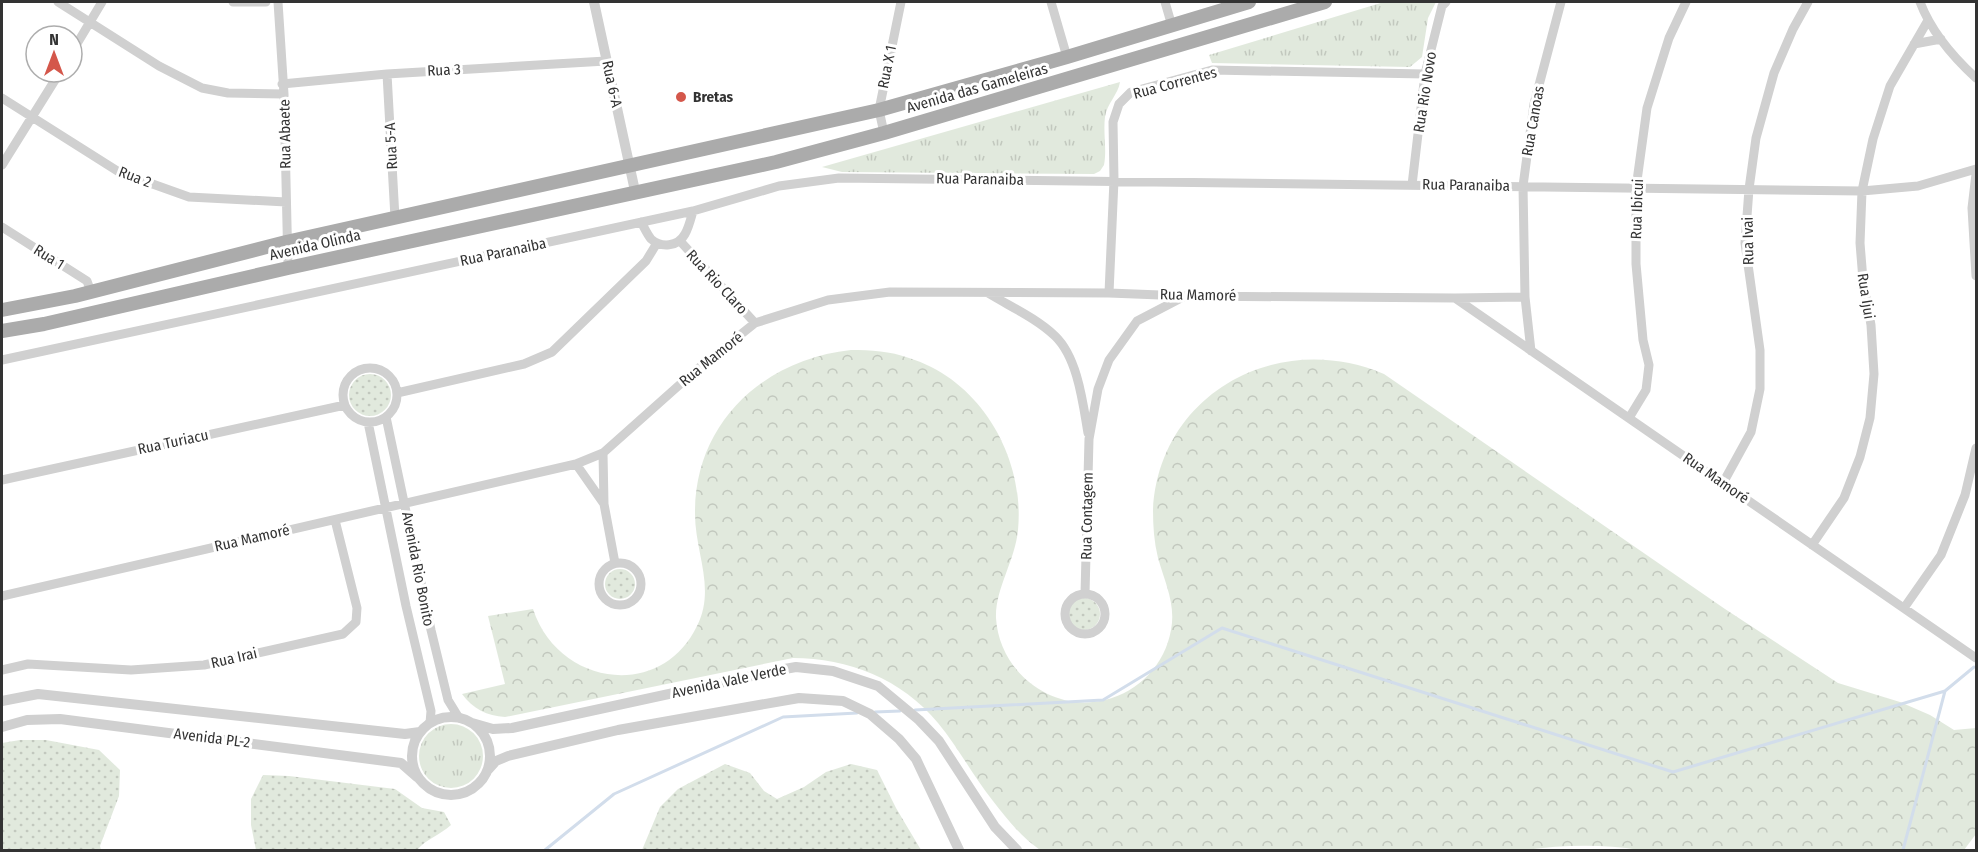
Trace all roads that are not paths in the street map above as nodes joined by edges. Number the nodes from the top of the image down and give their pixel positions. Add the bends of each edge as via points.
1 (58, 2) edge
2 (102, 2) edge
3 (233, 2) edge
4 (266, 2) edge
5 (278, 2) edge
6 (594, 2) edge
7 (901, 2) edge
8 (1052, 2) edge
9 (1165, 2) edge
10 (1249, 2) edge
11 (1278, 2) edge
12 (1325, 2) edge
13 (1446, 2) edge
14 (1561, 2) edge
15 (1686, 2) edge
16 (1808, 2) edge
17 (1920, 2) edge
18 (91, 22) junction
19 (1927, 22) junction
20 (1256, 23) junction
21 (1172, 26) junction
22 (84, 33) edge
23 (1941, 39) junction
24 (1914, 44) junction
25 (1067, 57) junction
26 (606, 61) junction
27 (387, 74) junction
28 (1425, 74) junction
29 (1977, 78) edge
30 (52, 84) edge
31 (282, 84) junction
32 (284, 94) junction
33 (2, 98) edge
34 (879, 110) junction
35 (31, 118) junction
36 (884, 133) junction
37 (2, 165) edge
38 (630, 167) junction
39 (1977, 169) edge
40 (1977, 174) edge
41 (1114, 180) junction
42 (1412, 184) junction
43 (1523, 186) junction
44 (1636, 188) junction
45 (1749, 189) junction
46 (1862, 190) junction
47 (635, 191) junction
48 (286, 202) junction
49 (693, 211) junction
50 (395, 218) junction
51 (641, 222) junction
52 (2, 227) edge
53 (680, 241) junction
54 (286, 242) junction
55 (657, 243) junction
56 (288, 268) junction
57 (1977, 276) edge
58 (91, 292) junction
59 (987, 292) junction
60 (1109, 293) junction
61 (1186, 296) junction
62 (1525, 297) junction
63 (1455, 298) junction
64 (2, 310) edge
65 (755, 323) junction
66 (2, 331) edge
67 (1531, 351) junction
68 (2, 360) edge
69 (1080, 388) junction
70 (1098, 389) junction
71 (397, 393) junction
72 (345, 405) junction
73 (386, 417) junction
74 (1629, 418) junction
75 (368, 422) junction
76 (1089, 439) junction
77 (1977, 448) edge
78 (603, 453) junction
79 (576, 464) junction
80 (2, 480) edge
81 (1723, 483) junction
82 (405, 504) junction
83 (604, 504) junction
84 (386, 508) junction
85 (334, 520) junction
86 (1812, 545) junction
87 (615, 563) junction
88 (1085, 594) junction
89 (2, 596) edge
90 (1904, 608) junction
91 (1977, 658) edge
92 (2, 670) edge
93 (2, 700) edge
94 (459, 718) junction
95 (430, 723) junction
96 (472, 723) junction
97 (2, 727) edge
98 (420, 732) junction
99 (487, 771) junction
100 (417, 777) junction
101 (959, 850) edge
102 (1017, 850) edge

1 - 18 street
2 - 18 street
3 - 4 street
5 - 31 street, Rua Abaete
6 - 26 street, Rua 6-A
7 - 34 street, Rua X 1
8 - 25 street
9 - 21 street
10 - 21 main road, Avenida das Gameleiras
11 - 20 main road via 1276,9
12 - 20 main road, Avenida das Gameleiras
13 - 28 street, Rua Rio Novo
14 - 43 street, Rua Canoas via 1534,104
15 - 44 street, Rua Ibicui via 1669,38 1647,108
16 - 45 street, Rua Ivai via 1774,73 1756,138
17 - 19 street
18 - 22 street
18 - 32 street via 159,66 202,88 228,93
19 - 23 street
19 - 24 street, Rua Ijui
20 - 36 main road, Avenida das Gameleiras
21 - 25 main road, Avenida das Gameleiras
23 - 24 street
23 - 29 street
24 - 46 street, Rua Ijui via 1890,86
25 - 34 main road, Avenida das Gameleiras
26 - 27 street, Rua 3
26 - 38 street, Rua 6-A
27 - 31 street, Rua 3
27 - 50 street, Rua 5-A
28 - 41 street, Rua Correntes via 1212,70 1131,92 1119,104 1113,122
28 - 42 street, Rua Rio Novo
30 - 35 street
31 - 32 street, Rua Abaete
32 - 48 street, Rua Abaete
33 - 35 street, Rua 2
34 - 36 street, Rua X 1
34 - 38 main road, Avenida das Gameleiras
35 - 37 street
35 - 48 street, Rua 2 via 119,172 189,197
36 - 47 main road, Avenida das Gameleiras via 776,162
38 - 47 street, Rua 6-A
38 - 50 main road, Avenida Olinda
39 - 46 street, Rua Paranaiba via 1918,186
40 - 57 street via 1972,208
41 - 42 street, Rua Paranaiba
41 - 49 street, Rua Paranaiba via 839,178 779,186
41 - 60 street, Rua Correntes
42 - 43 street, Rua Paranaiba
43 - 44 street, Rua Paranaiba
43 - 62 street, Rua Canoas
44 - 45 street, Rua Paranaiba
44 - 74 street, Rua Ibicui via 1636,264 1649,365 1646,390
45 - 46 street, Rua Paranaiba
45 - 81 street, Rua Ivai via 1745,243 1760,350 1760,389 1751,432
46 - 86 street, Rua Ijui via 1860,243 1874,374 1870,418 1844,498
47 - 56 main road, Avenida Olinda
48 - 54 street, Rua Abaete
49 - 51 street, Rua Paranaiba
49 - 53 street, Rua Rio Claro
50 - 54 main road, Avenida Olinda
51 - 55 street
51 - 68 street, Rua Paranaiba
52 - 58 street, Rua 1 via 87,282
53 - 55 street, Rua Rio Claro via 669,245
53 - 65 street, Rua Rio Claro
54 - 56 street, Rua Abaete
54 - 58 main road, Avenida Olinda
55 - 71 street via 646,261 552,352 524,364
56 - 66 main road, Avenida Olinda
58 - 64 main road, Avenida Olinda
59 - 60 street, Rua Mamoré
59 - 65 street, Rua Mamoré via 890,292 828,300
59 - 69 street, Rua Contagem via 1057,338
60 - 61 street, Rua Mamoré
61 - 63 street, Rua Mamoré
61 - 70 street, Rua Contagem via 1137,321 1108,360
62 - 63 street, Rua Mamoré
62 - 67 street, Rua Canoas
63 - 67 street, Rua Mamoré
65 - 78 street, Rua Mamoré
67 - 74 street, Rua Mamoré
69 - 70 street
69 - 76 street, Rua Contagem
70 - 76 street, Rua Contagem
71 - 72 street via 390,376 374,368 364,369 344,386
71 - 73 street
72 - 75 street via 354,416
72 - 80 street, Rua Turiacu
73 - 75 street
73 - 82 street, Avenida Rio Bonito
74 - 81 street, Rua Mamoré
75 - 84 street, Avenida Rio Bonito
76 - 88 street, Rua Contagem
77 - 90 street via 1965,495 1941,555
78 - 79 street, Rua Mamoré
78 - 83 street
79 - 82 street, Rua Mamoré
79 - 83 street
81 - 86 street, Rua Mamoré
82 - 84 street, Rua Mamoré
82 - 94 street, Avenida Rio Bonito via 448,700
83 - 87 street
84 - 85 street, Rua Mamoré
84 - 95 street, Avenida Rio Bonito via 431,711
85 - 89 street, Rua Mamoré
85 - 92 street, Rua Irai via 357,608 356,622 343,634 204,665 131,670 28,664
86 - 90 street, Rua Mamoré
87 - 87 street via 601,574 599,587 605,598 615,604 628,603 637,595 640,578 633,567
88 - 88 street via 1072,598 1065,609 1071,628 1083,633 1096,630 1105,614 1101,602
90 - 91 street, Rua Mamoré
93 - 98 street, Avenida PL-2 via 38,694 405,734
94 - 95 street
94 - 96 street
95 - 98 street
96 - 99 street via 488,744
96 - 102 street, Avenida Vale Verde via 493,729 512,728 796,667 834,671 878,686 919,720 945,750 995,827
97 - 100 street, Avenida PL-2 via 27,720 60,719 401,763
98 - 100 street via 411,754
99 - 100 street via 471,790 448,796 430,790
99 - 101 street, Avenida Vale Verde via 508,756 618,730 799,698 843,700 870,714 916,759

